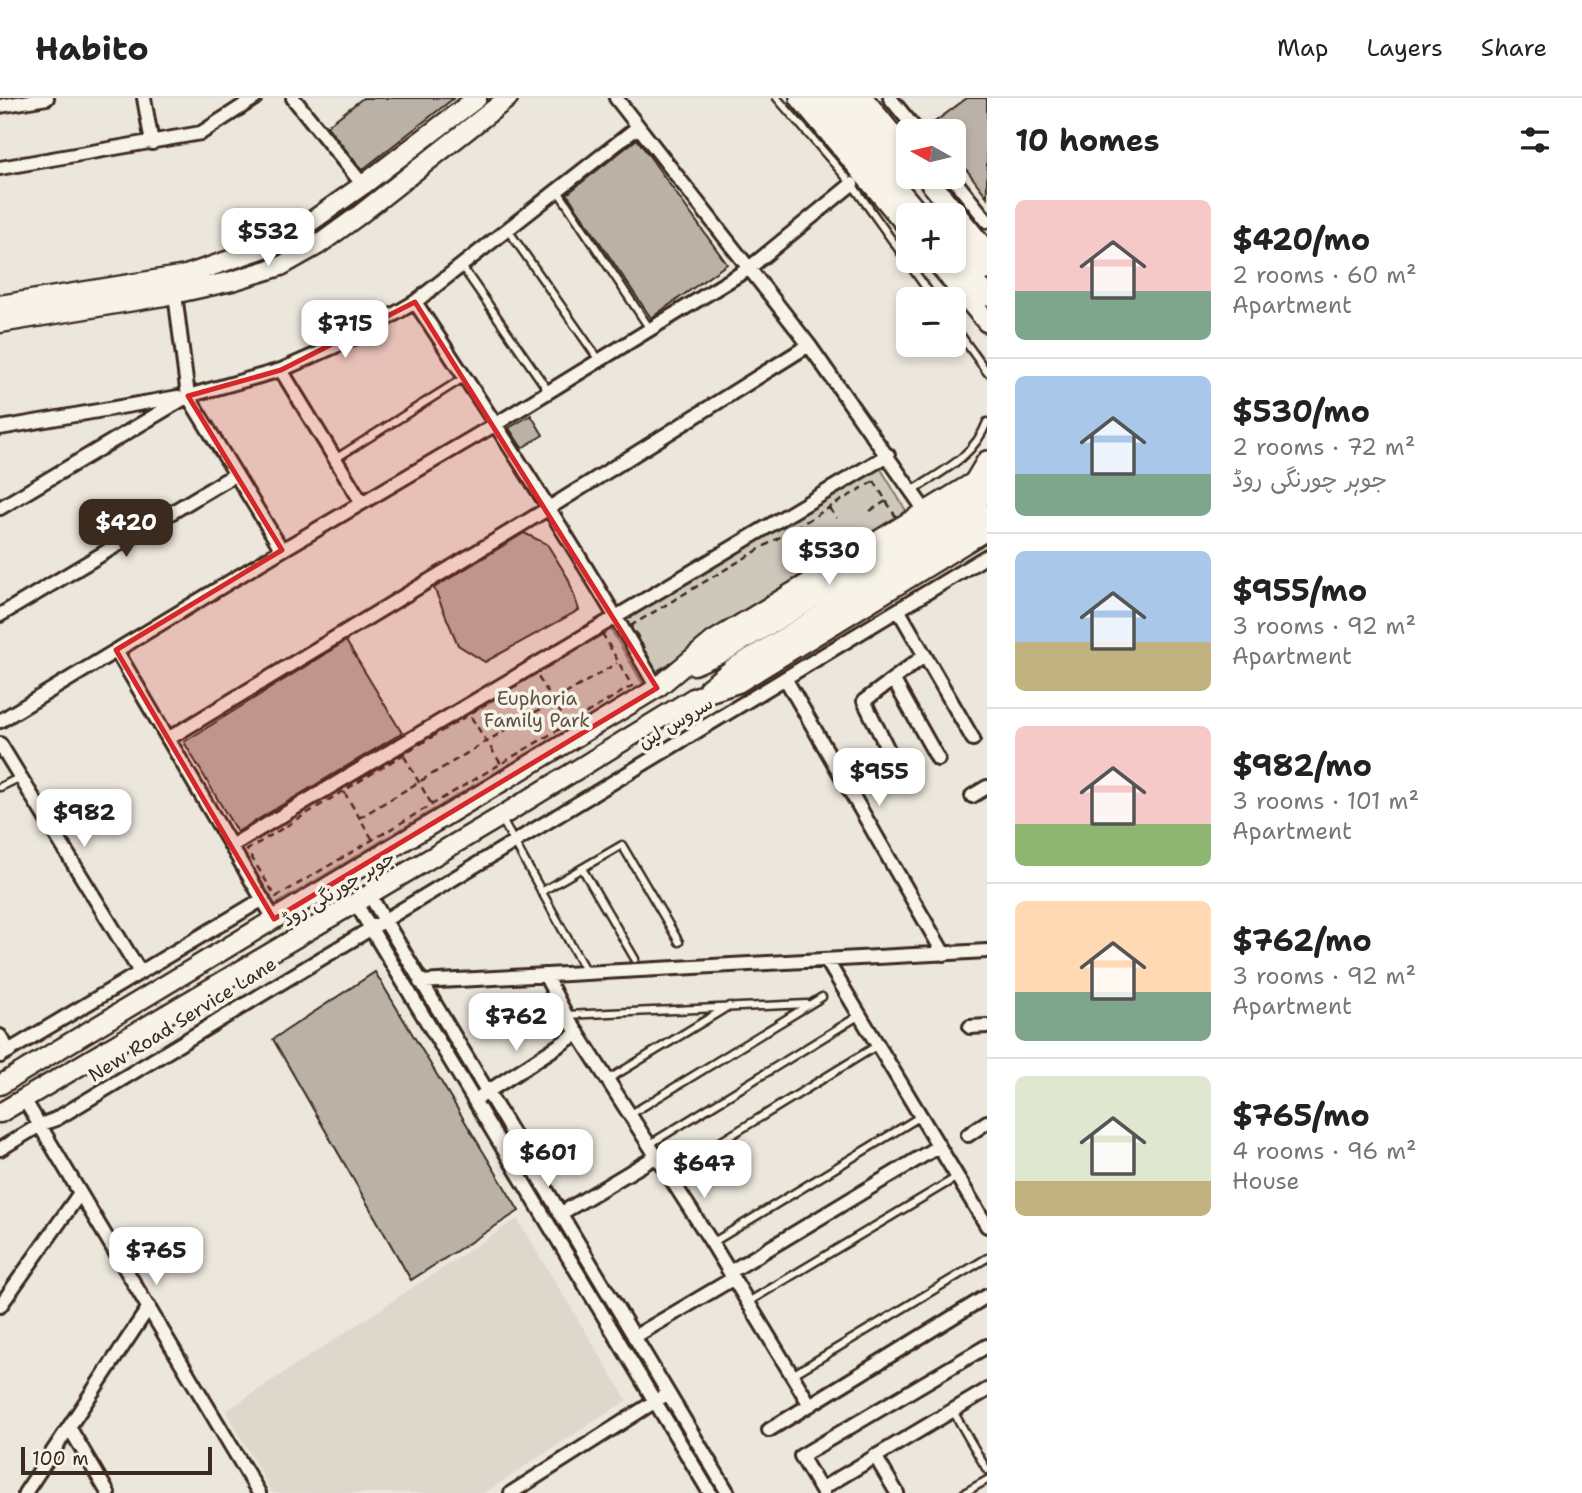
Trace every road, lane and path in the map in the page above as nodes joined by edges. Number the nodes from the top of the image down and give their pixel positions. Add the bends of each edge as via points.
1 (47, 98) edge
2 (144, 98) edge
3 (255, 98) edge
4 (293, 98) edge
5 (477, 98) edge
6 (508, 98) edge
7 (616, 98) edge
8 (777, 98) edge
9 (800, 98) edge
10 (822, 98) edge
11 (843, 98) edge
12 (863, 98) edge
13 (890, 98) edge
14 (0, 106) edge
15 (907, 119) edge
16 (638, 127) junction
17 (896, 139) edge
18 (152, 143) junction
19 (896, 161) edge
20 (0, 168) edge
21 (852, 184) junction
22 (363, 185) junction
23 (557, 188) junction
24 (920, 189) edge
25 (936, 189) edge
26 (962, 189) edge
27 (910, 203) edge
28 (932, 203) edge
29 (896, 213) edge
30 (987, 220) edge
31 (506, 228) junction
32 (966, 244) edge
33 (987, 252) edge
34 (461, 265) junction
35 (748, 269) junction
36 (987, 270) edge
37 (966, 271) edge
38 (946, 273) edge
39 (925, 287) edge
40 (175, 294) junction
41 (987, 296) edge
42 (415, 302) junction
43 (0, 305) edge
44 (987, 322) edge
45 (0, 323) edge
46 (650, 329) junction
47 (966, 343) edge
48 (809, 345) junction
49 (600, 360) junction
50 (281, 370) junction
51 (987, 372) edge
52 (465, 377) junction
53 (549, 392) junction
54 (188, 396) junction
55 (987, 422) edge
56 (496, 424) junction
57 (0, 428) edge
58 (888, 455) junction
59 (335, 459) junction
60 (987, 461) edge
61 (236, 474) junction
62 (983, 483) edge
63 (912, 491) junction
64 (886, 501) junction
65 (362, 503) junction
66 (0, 508) edge
67 (549, 508) junction
68 (829, 508) junction
69 (870, 511) dead end
70 (926, 512) junction
71 (987, 514) edge
72 (837, 519) dead end
73 (987, 530) edge
74 (282, 550) junction
75 (987, 556) edge
76 (899, 611) junction
77 (0, 615) edge
78 (617, 616) junction
79 (116, 650) junction
80 (924, 656) junction
81 (618, 662) junction
82 (681, 671) junction
83 (536, 673) junction
84 (785, 678) junction
85 (892, 678) junction
86 (657, 688) junction
87 (695, 697) junction
88 (469, 714) junction
89 (0, 721) edge
90 (568, 724) junction
91 (168, 739) junction
92 (973, 739) dead end
93 (0, 744) edge
94 (403, 755) junction
95 (938, 759) dead end
96 (501, 764) junction
97 (901, 776) dead end
98 (21, 777) junction
99 (0, 787) edge
100 (987, 787) edge
101 (343, 791) junction
102 (972, 796) dead end
103 (432, 805) junction
104 (500, 817) junction
105 (359, 818) junction
106 (373, 840) junction
107 (512, 842) junction
108 (231, 845) junction
109 (583, 870) junction
110 (541, 892) junction
111 (362, 898) junction
112 (262, 899) junction
113 (274, 919) junction
114 (382, 919) junction
115 (370, 927) junction
116 (680, 942) dead end
117 (987, 951) edge
118 (944, 954) junction
119 (635, 960) dead end
120 (827, 961) junction
121 (139, 972) junction
122 (586, 972) junction
123 (545, 975) junction
124 (420, 982) junction
125 (822, 997) dead end
126 (807, 1004) junction
127 (731, 1005) junction
128 (566, 1014) junction
129 (860, 1015) junction
130 (970, 1027) dead end
131 (987, 1027) edge
132 (93, 1029) junction
133 (578, 1033) junction
134 (0, 1036) edge
135 (878, 1045) junction
136 (65, 1046) junction
137 (107, 1051) junction
138 (4, 1053) edge
139 (77, 1068) junction
140 (609, 1079) junction
141 (0, 1085) edge
142 (486, 1092) junction
143 (24, 1099) junction
144 (475, 1101) junction
145 (0, 1113) edge
146 (631, 1114) junction
147 (921, 1116) junction
148 (987, 1122) edge
149 (40, 1125) junction
150 (968, 1135) dead end
151 (939, 1146) junction
152 (0, 1149) edge
153 (653, 1150) junction
154 (668, 1174) junction
155 (957, 1177) junction
156 (80, 1193) junction
157 (560, 1214) junction
158 (987, 1226) edge
159 (712, 1243) junction
160 (987, 1258) edge
161 (732, 1275) junction
162 (987, 1296) edge
163 (748, 1302) junction
164 (0, 1306) edge
165 (149, 1307) junction
166 (634, 1337) junction
167 (987, 1346) edge
168 (792, 1375) junction
169 (987, 1390) edge
170 (668, 1393) junction
171 (656, 1401) junction
172 (810, 1405) junction
173 (953, 1410) junction
174 (69, 1427) junction
175 (769, 1430) dead end
176 (875, 1456) junction
177 (987, 1470) edge
178 (987, 1480) edge
179 (822, 1491) edge
180 (25, 1493) edge
181 (108, 1493) edge
182 (258, 1493) edge
183 (511, 1493) edge
184 (710, 1493) edge
185 (728, 1493) edge
186 (897, 1493) edge
187 (964, 1493) edge

1 - 14 street
2 - 18 street
3 - 18 street via 201,134
4 - 22 street
5 - 22 main road
6 - 40 main road via 318,245 281,266
7 - 16 street
8 - 21 lane
9 - 29 main road
10 - 27 main road
11 - 19 main road
12 - 17 main road
13 - 15 street
16 - 23 street
16 - 35 street
18 - 20 street
21 - 35 street
21 - 39 lane
22 - 43 main road via 282,242 243,257 186,275
23 - 31 street
23 - 46 lane
24 - 28 main road
25 - 33 main road
26 - 30 street
31 - 34 street
31 - 49 lane
32 - 36 main road
34 - 42 street
34 - 53 lane
35 - 46 street
35 - 48 street
37 - 41 main road
38 - 44 main road
40 - 45 main road
40 - 54 street
42 - 50 street via 354,338
42 - 52 street
46 - 49 street
47 - 51 lane
48 - 58 street
48 - 67 street
49 - 53 street
50 - 54 street
50 - 59 street
52 - 56 street
52 - 59 lane
53 - 56 street
54 - 57 street
54 - 61 street
54 - 66 street
55 - 63 lane via 962,458
56 - 65 street
56 - 67 street
58 - 63 street
58 - 78 street
59 - 65 street
60 - 62 main road
61 - 74 street
61 - 77 street
62 - 70 main road, جوہر چورنگی روڈ
62 - 82 main road, جوہر چورنگی روڈ via 723,652
63 - 70 street
64 - 68 path via 874,481
64 - 68 path via 899,522 656,672 632,625
64 - 69 path
65 - 74 street
67 - 78 street
67 - 91 street
68 - 72 path
70 - 82 main road, جوہر چورنگی روڈ via 713,641
71 - 87 main road, جوہر چورنگی روڈ via 732,669
73 - 87 main road, جوہر چورنگی روڈ via 738,683
74 - 79 street
75 - 76 street, سروس لین
76 - 80 street
76 - 84 street, سروس لین
78 - 86 street
78 - 108 street
79 - 89 street
79 - 91 street
80 - 85 street
80 - 92 street
81 - 83 path via 602,633
81 - 90 path via 632,686
81 - 105 path
82 - 86 main road, جوہر چورنگی روڈ
83 - 88 path
83 - 90 path
84 - 107 street, سروس لین
84 - 118 street
85 - 95 street
85 - 97 street via 865,698 864,704
86 - 113 main road, جوہر چورنگی روڈ
87 - 104 main road, جوہر چورنگی روڈ
88 - 94 path
88 - 96 path
90 - 96 path
91 - 108 street
93 - 98 street
94 - 101 path
94 - 103 path
96 - 103 path
98 - 99 lane
98 - 121 street
100 - 102 street
101 - 105 path
101 - 106 path via 247,850 276,897
103 - 106 path
104 - 107 lane
104 - 111 main road, جوہر چورنگی روڈ
105 - 106 path
107 - 110 lane
107 - 114 street, سروس لین
108 - 112 street
109 - 110 lane
109 - 116 lane via 622,845
109 - 119 lane
110 - 122 lane
111 - 114 street
111 - 115 street
111 - 137 main road, جوہر چورنگی روڈ
112 - 113 street
112 - 121 street
113 - 132 main road, جوہر چورنگی روڈ
114 - 115 street, New Road Service Lane
114 - 124 street
115 - 144 street
115 - 149 street, New Road Service Lane
117 - 118 street
118 - 120 street
120 - 122 street
120 - 129 street
121 - 138 street
122 - 123 street
123 - 124 street
123 - 128 street
124 - 142 street
125 - 126 lane
126 - 127 lane
126 - 146 lane
127 - 128 lane
127 - 140 lane
128 - 133 street
129 - 135 street
129 - 153 lane
130 - 131 street
132 - 136 main road, جوہر چورنگی روڈ
132 - 137 main road
133 - 140 street
133 - 142 street
134 - 138 street
135 - 147 street
135 - 154 lane
136 - 139 main road
136 - 141 main road, جوہر چورنگی روڈ
137 - 139 main road, جوہر چورنگی روڈ
139 - 143 main road, جوہر چورنگی روڈ
140 - 146 street
142 - 144 street
142 - 157 street
143 - 145 main road, جوہر چورنگی روڈ
143 - 149 street
144 - 171 street
146 - 153 street
147 - 151 street
147 - 159 lane
148 - 150 street
149 - 152 street, New Road Service Lane
149 - 156 street
151 - 155 street
151 - 161 street
153 - 154 street
153 - 157 street
154 - 159 street
155 - 158 street
155 - 163 lane
156 - 164 street
156 - 165 street
157 - 166 street
159 - 161 street
160 - 168 lane
161 - 163 street
161 - 166 street
162 - 172 street
163 - 168 street
165 - 174 street
165 - 182 street
166 - 170 street
167 - 179 street via 801,1455
168 - 172 street
169 - 173 street
170 - 171 street
170 - 185 street
171 - 183 street
171 - 184 street
172 - 175 street
173 - 176 street
173 - 177 lane
174 - 180 street
174 - 181 street
176 - 179 street
176 - 186 street
178 - 187 lane

